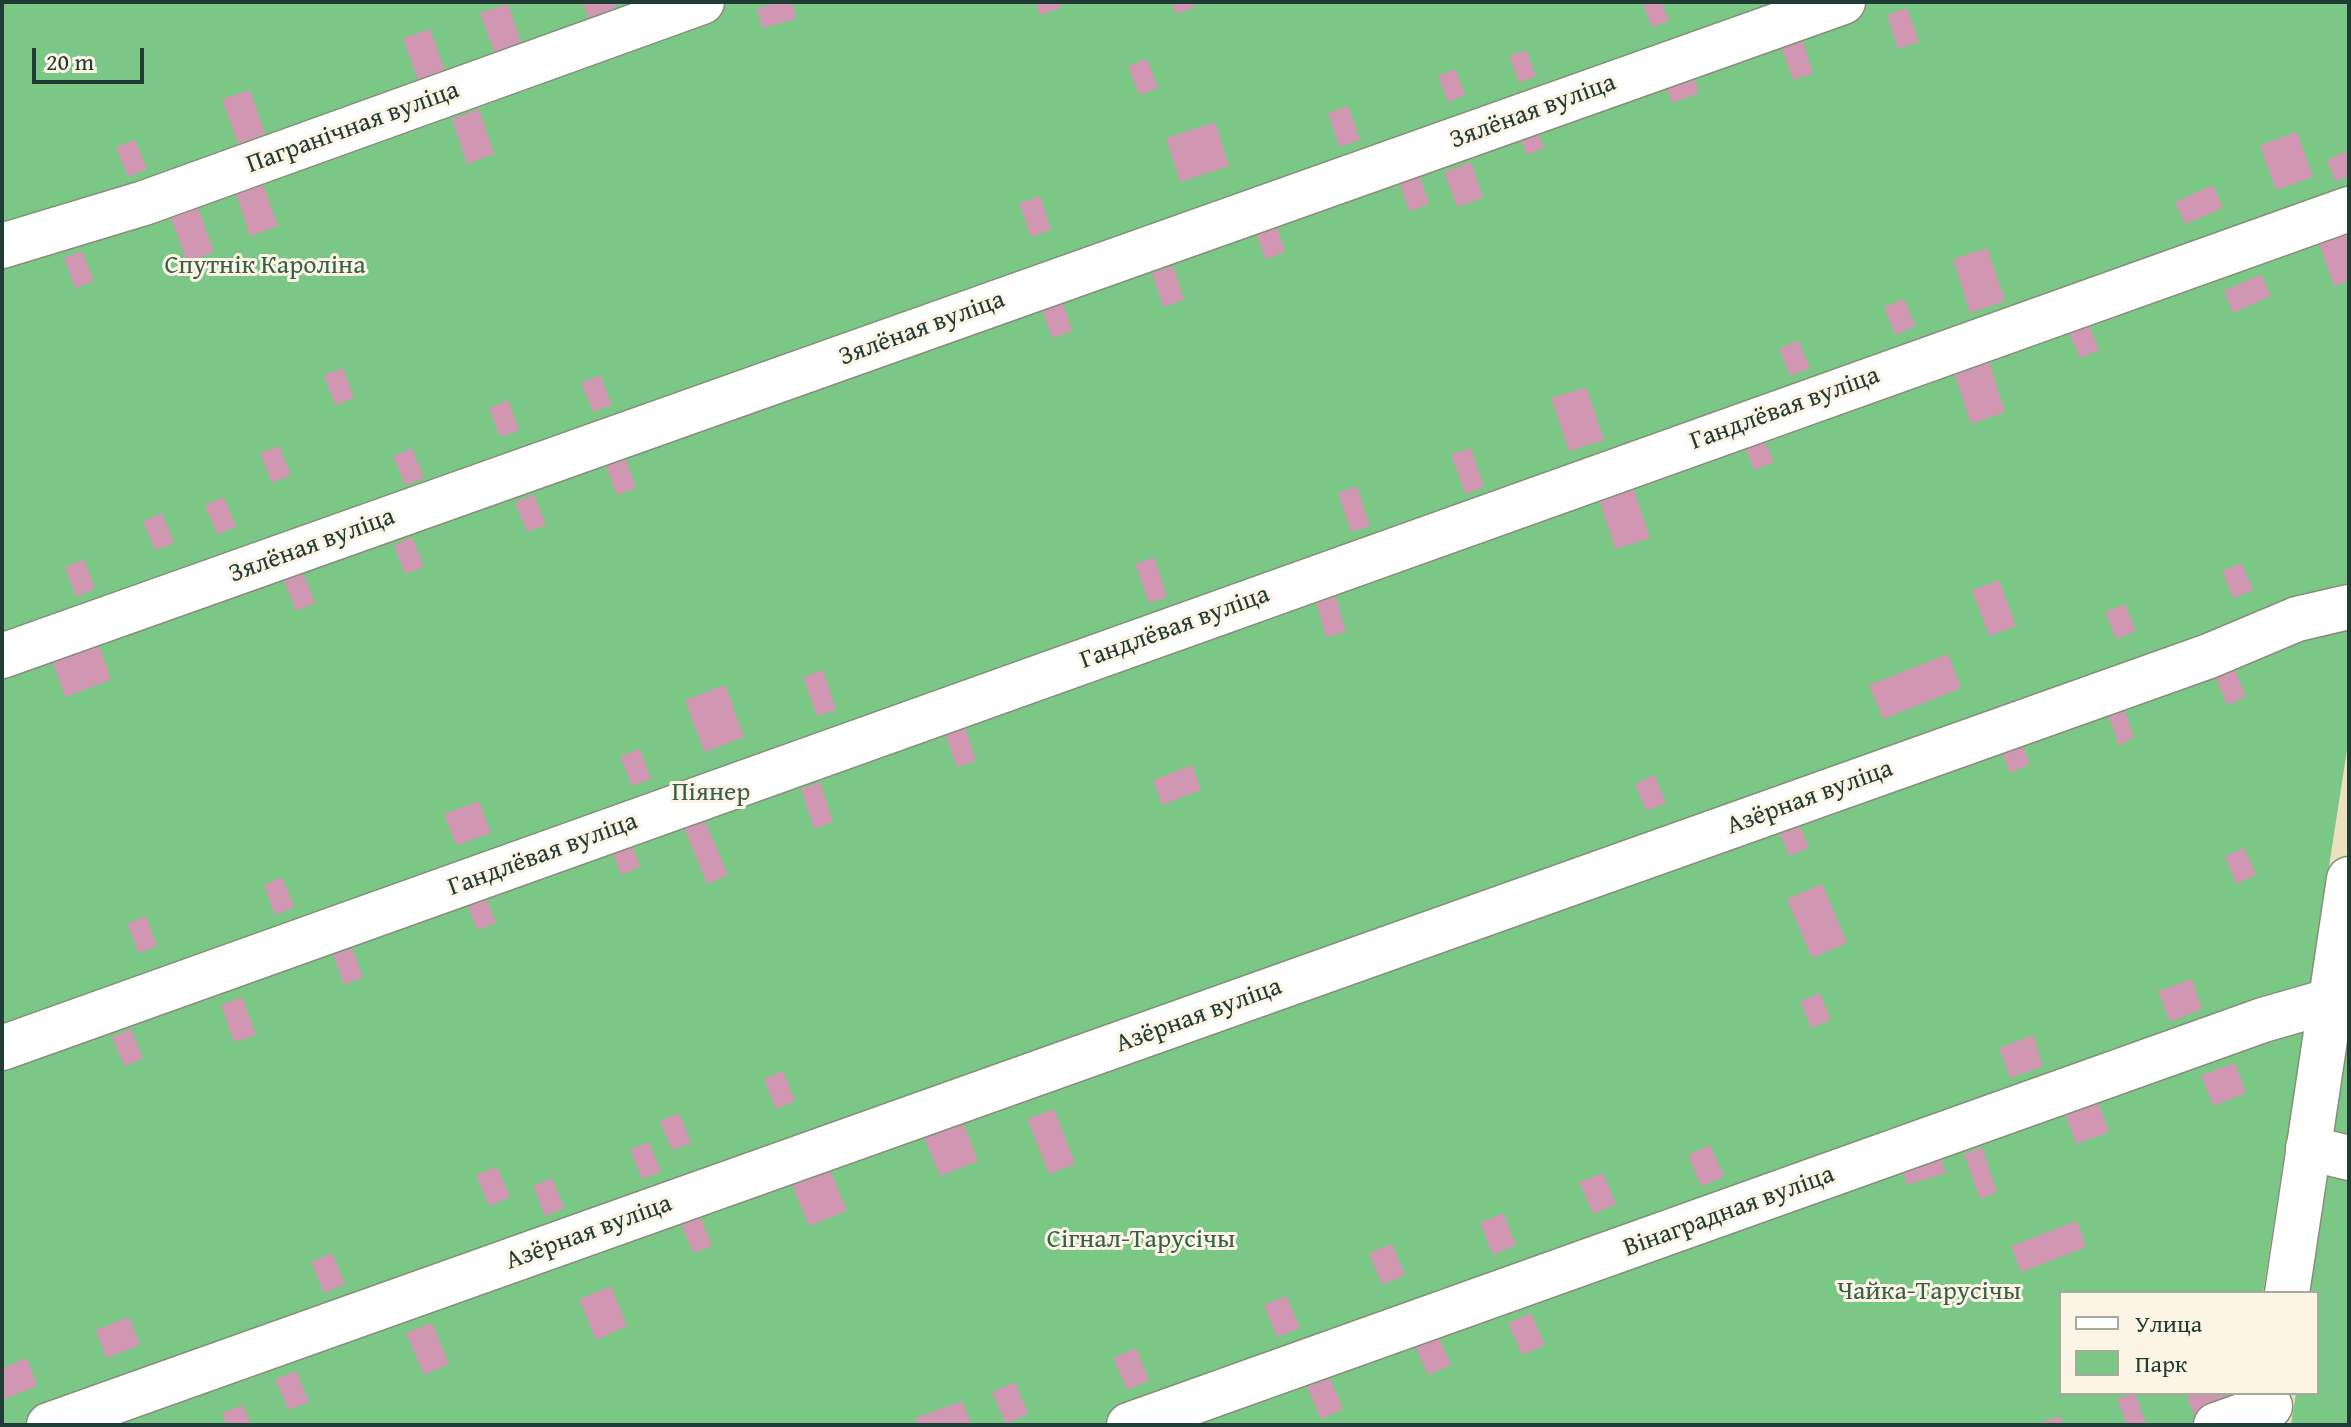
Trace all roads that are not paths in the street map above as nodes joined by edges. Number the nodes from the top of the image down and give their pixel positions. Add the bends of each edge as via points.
1 (702, 2) edge
2 (1843, 2) edge
3 (2349, 209) edge
4 (2, 246) edge
5 (2349, 607) edge
6 (2, 656) edge
7 (2349, 879) edge
8 (2329, 1001) junction
9 (2, 1048) edge
10 (2328, 1153) edge
11 (2288, 1291) edge
12 (2270, 1408) edge
13 (49, 1425) edge
14 (1129, 1425) edge
15 (2216, 1425) edge

1 - 4 street, Пагранічная вуліца via 144,203
2 - 6 street, Зялёная вуліца
3 - 9 street, Гандлёвая вуліца
5 - 13 street, Азёрная вуліца via 2297,619 2179,667
7 - 8 street
8 - 10 street
8 - 14 street, Вінаградная вуліца via 2263,1020
10 - 11 street
12 - 15 street

